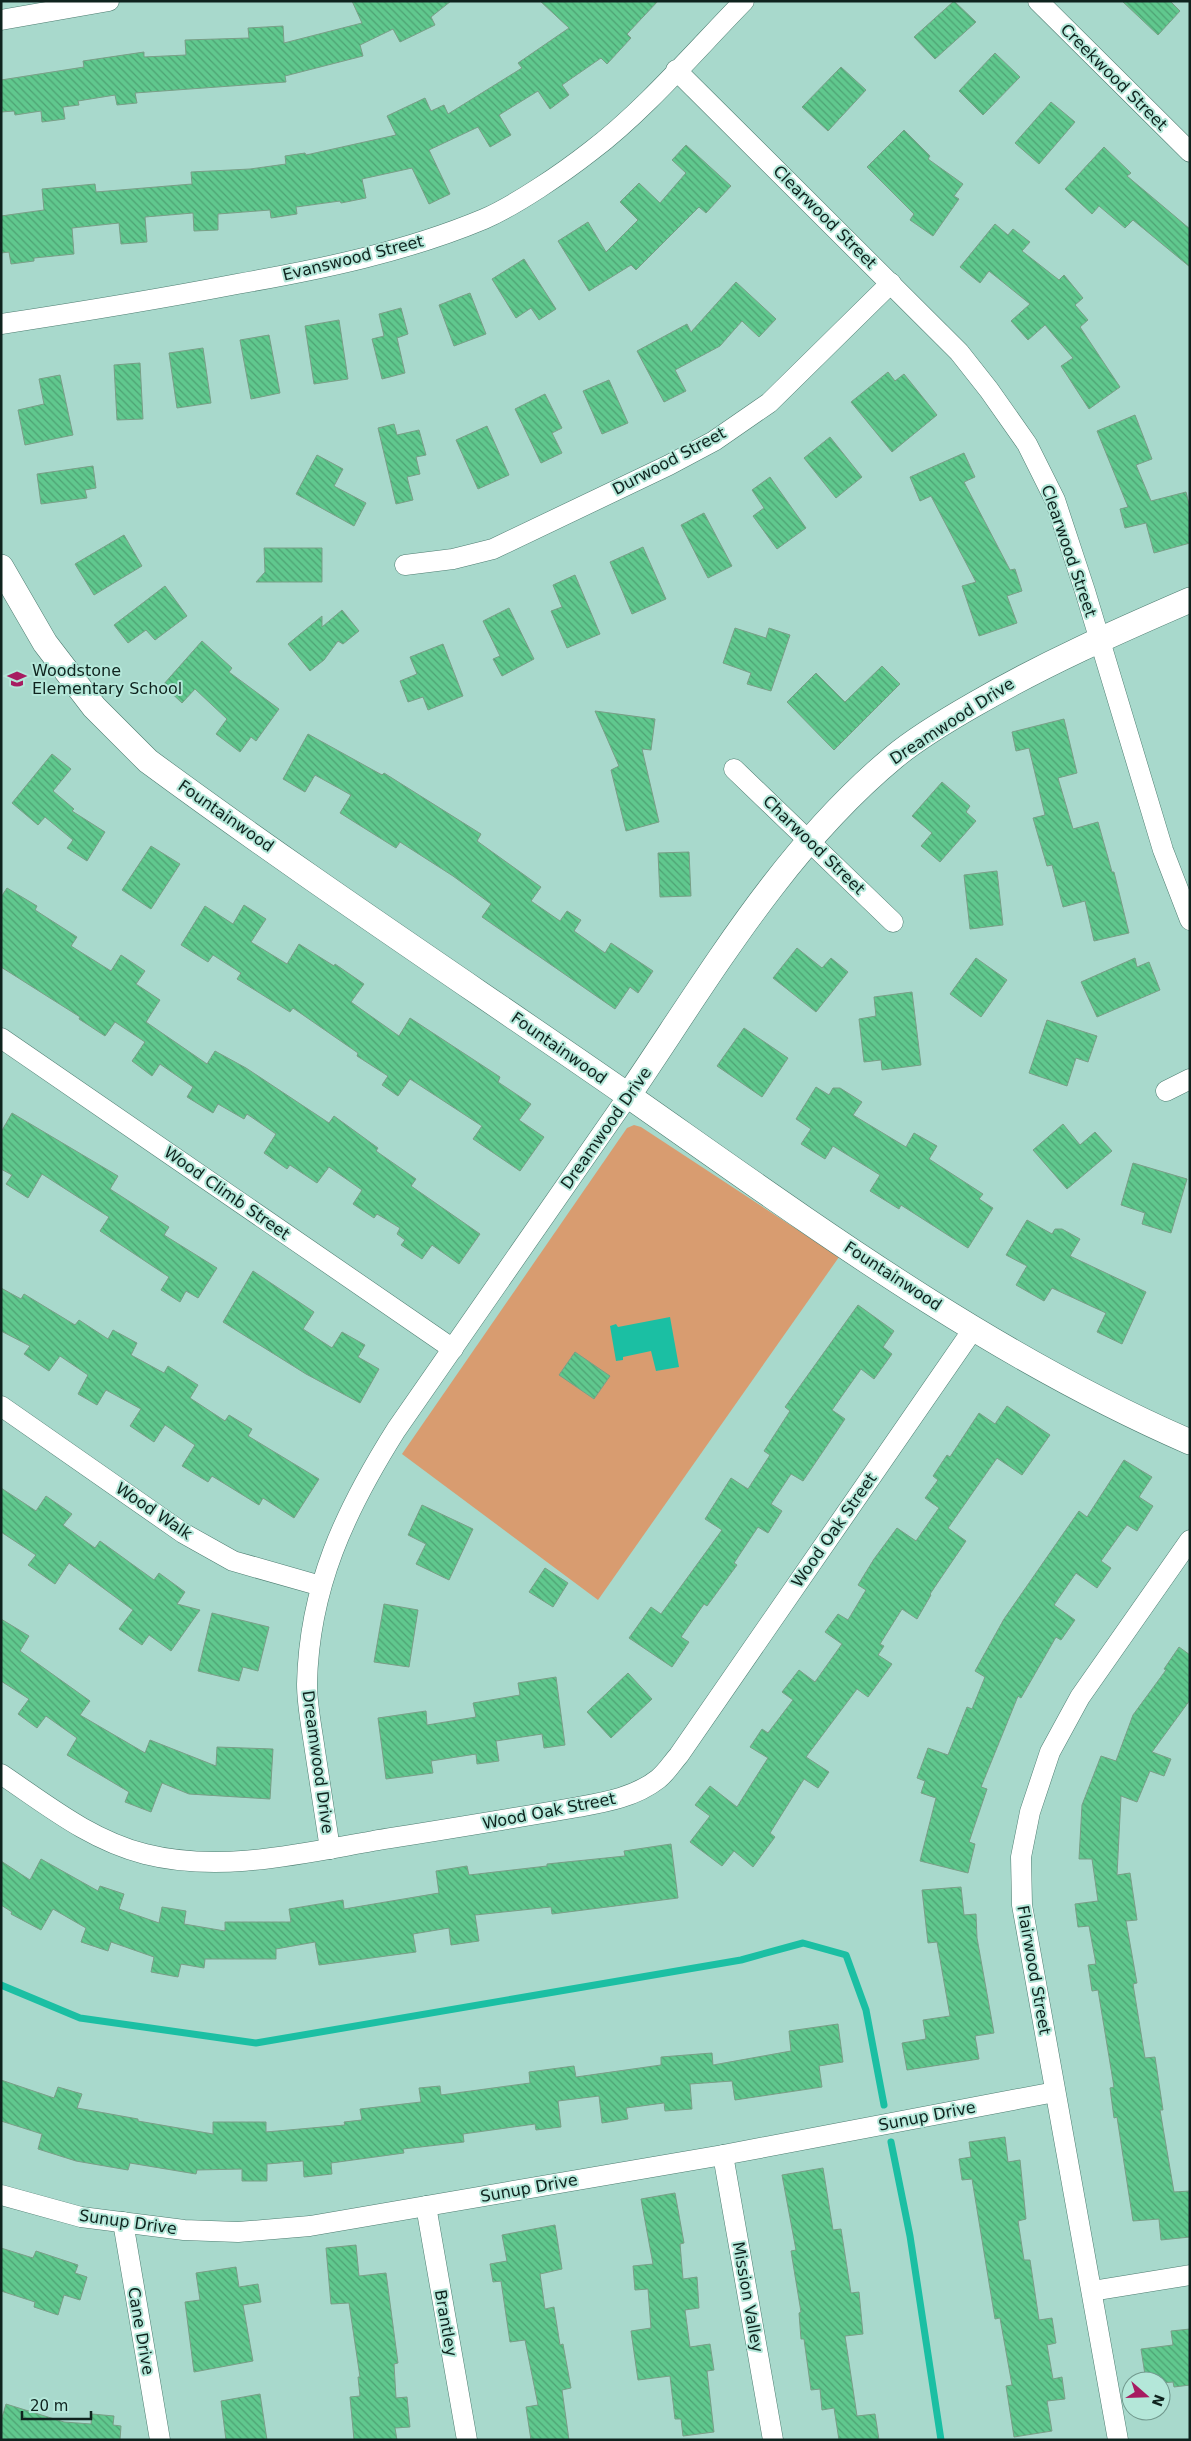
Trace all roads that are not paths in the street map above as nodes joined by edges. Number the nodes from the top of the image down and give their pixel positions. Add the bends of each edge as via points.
1 (109, 1) edge
2 (744, 1) edge
3 (1038, 1) edge
4 (1, 20) edge
5 (676, 70) junction
6 (1190, 152) edge
7 (891, 283) junction
8 (1, 324) edge
9 (405, 565) dead end
10 (1, 567) edge
11 (1190, 600) edge
12 (1098, 639) junction
13 (734, 769) dead end
14 (809, 840) junction
15 (1190, 920) edge
16 (893, 922) dead end
17 (1, 1038) edge
18 (1190, 1079) edge
19 (1166, 1091) dead end
20 (628, 1096) junction
21 (974, 1328) junction
22 (453, 1349) junction
23 (1, 1406) edge
24 (1190, 1442) edge
25 (1190, 1540) edge
26 (321, 1586) junction
27 (1, 1774) edge
28 (330, 1849) junction
29 (1055, 2092) junction
30 (723, 2154) junction
31 (1, 2194) edge
32 (426, 2206) junction
33 (123, 2222) junction
34 (1190, 2275) edge
35 (1092, 2291) junction
36 (160, 2440) edge
37 (467, 2440) edge
38 (773, 2440) edge
39 (1118, 2440) edge

1 - 4 street
2 - 5 street, Evanswood Street
3 - 6 street, Creekwood Street
5 - 7 street, Clearwood Street
5 - 8 street, Evanswood Street via 591,151 538,188 486,218 421,242 308,271
7 - 9 street, Durwood Street via 769,403 714,441 669,466 493,549 453,559
7 - 12 street, Clearwood Street via 959,352 1027,444 1055,500
10 - 20 street, Fountainwood via 44,643 94,707 148,761
11 - 12 street, Dreamwood Drive
12 - 14 street, Dreamwood Drive via 1019,678 895,755
12 - 15 street, Clearwood Street via 1163,850
13 - 14 street, Charwood Street
14 - 16 street, Charwood Street
14 - 20 street, Dreamwood Drive via 769,888
17 - 22 street, Wood Climb Street
18 - 19 street
20 - 21 street, Fountainwood via 725,1165
20 - 22 street, Dreamwood Drive
21 - 24 street, Fountainwood via 1096,1398
21 - 28 street, Wood Oak Street via 660,1778 617,1799
22 - 26 street, Dreamwood Drive via 367,1476 343,1525
23 - 26 street, Wood Walk via 183,1532 233,1561
25 - 29 street, Flairwood Street via 1062,1726 1039,1780 1030,1812 1021,1857 1022,1906
26 - 28 street, Dreamwood Drive via 311,1632 307,1685
27 - 28 street, Wood Oak Street via 81,1829 144,1854 181,1861 228,1862
29 - 30 street, Sunup Drive
29 - 35 street, Flairwood Street
30 - 32 street, Sunup Drive
30 - 38 street, Mission Valley
31 - 33 street, Sunup Drive via 81,2217
32 - 33 street, Sunup Drive via 310,2226 238,2232 184,2230
32 - 37 street, Brantley
33 - 36 street, Cane Drive
34 - 35 street
35 - 39 street, Flairwood Street

